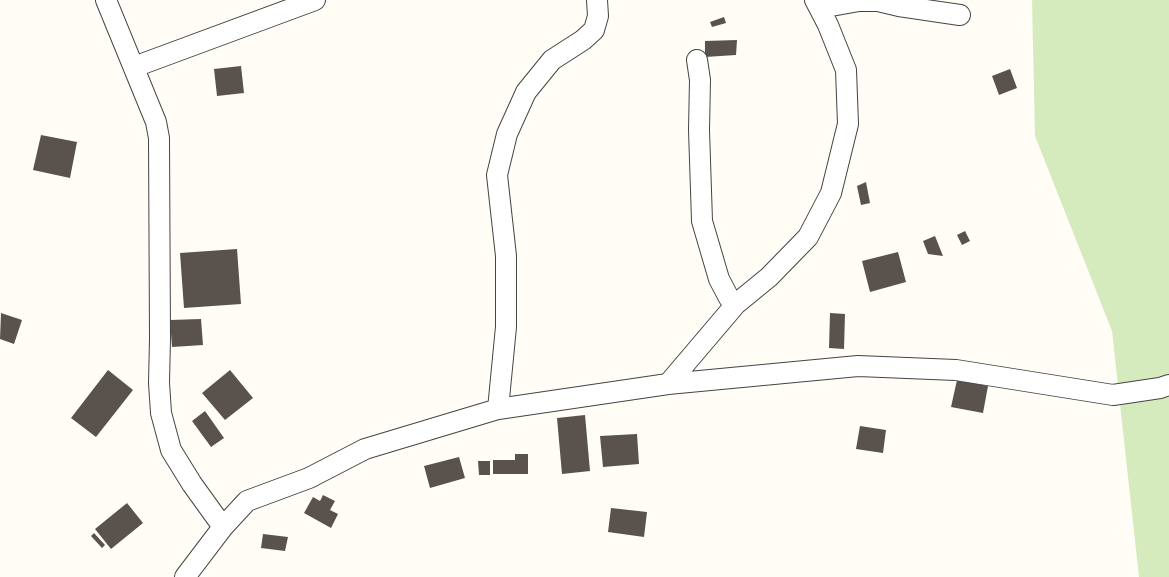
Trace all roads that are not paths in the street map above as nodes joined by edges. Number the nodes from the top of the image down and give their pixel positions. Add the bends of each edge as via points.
1 (106, 0) edge
2 (315, 0) edge
3 (597, 0) edge
4 (818, 4) edge
5 (960, 15) dead end
6 (697, 60) dead end
7 (134, 67) junction
8 (736, 304) junction
9 (668, 384) junction
10 (1169, 385) edge
11 (498, 409) junction
12 (223, 527) junction
13 (185, 577) edge

1 - 7 street
2 - 7 street
3 - 11 street via 598,16 594,30 552,60 526,92 507,134 497,175 506,256 506,327
4 - 5 street via 878,1
4 - 8 street via 846,70 848,124 831,193 808,237 769,277
6 - 8 street via 702,221 719,279
7 - 12 street via 159,138 158,383 161,413 172,450
8 - 9 street
9 - 10 street via 858,366 956,370 1113,395
9 - 11 street
11 - 12 street via 365,449 309,478 247,502
12 - 13 street

